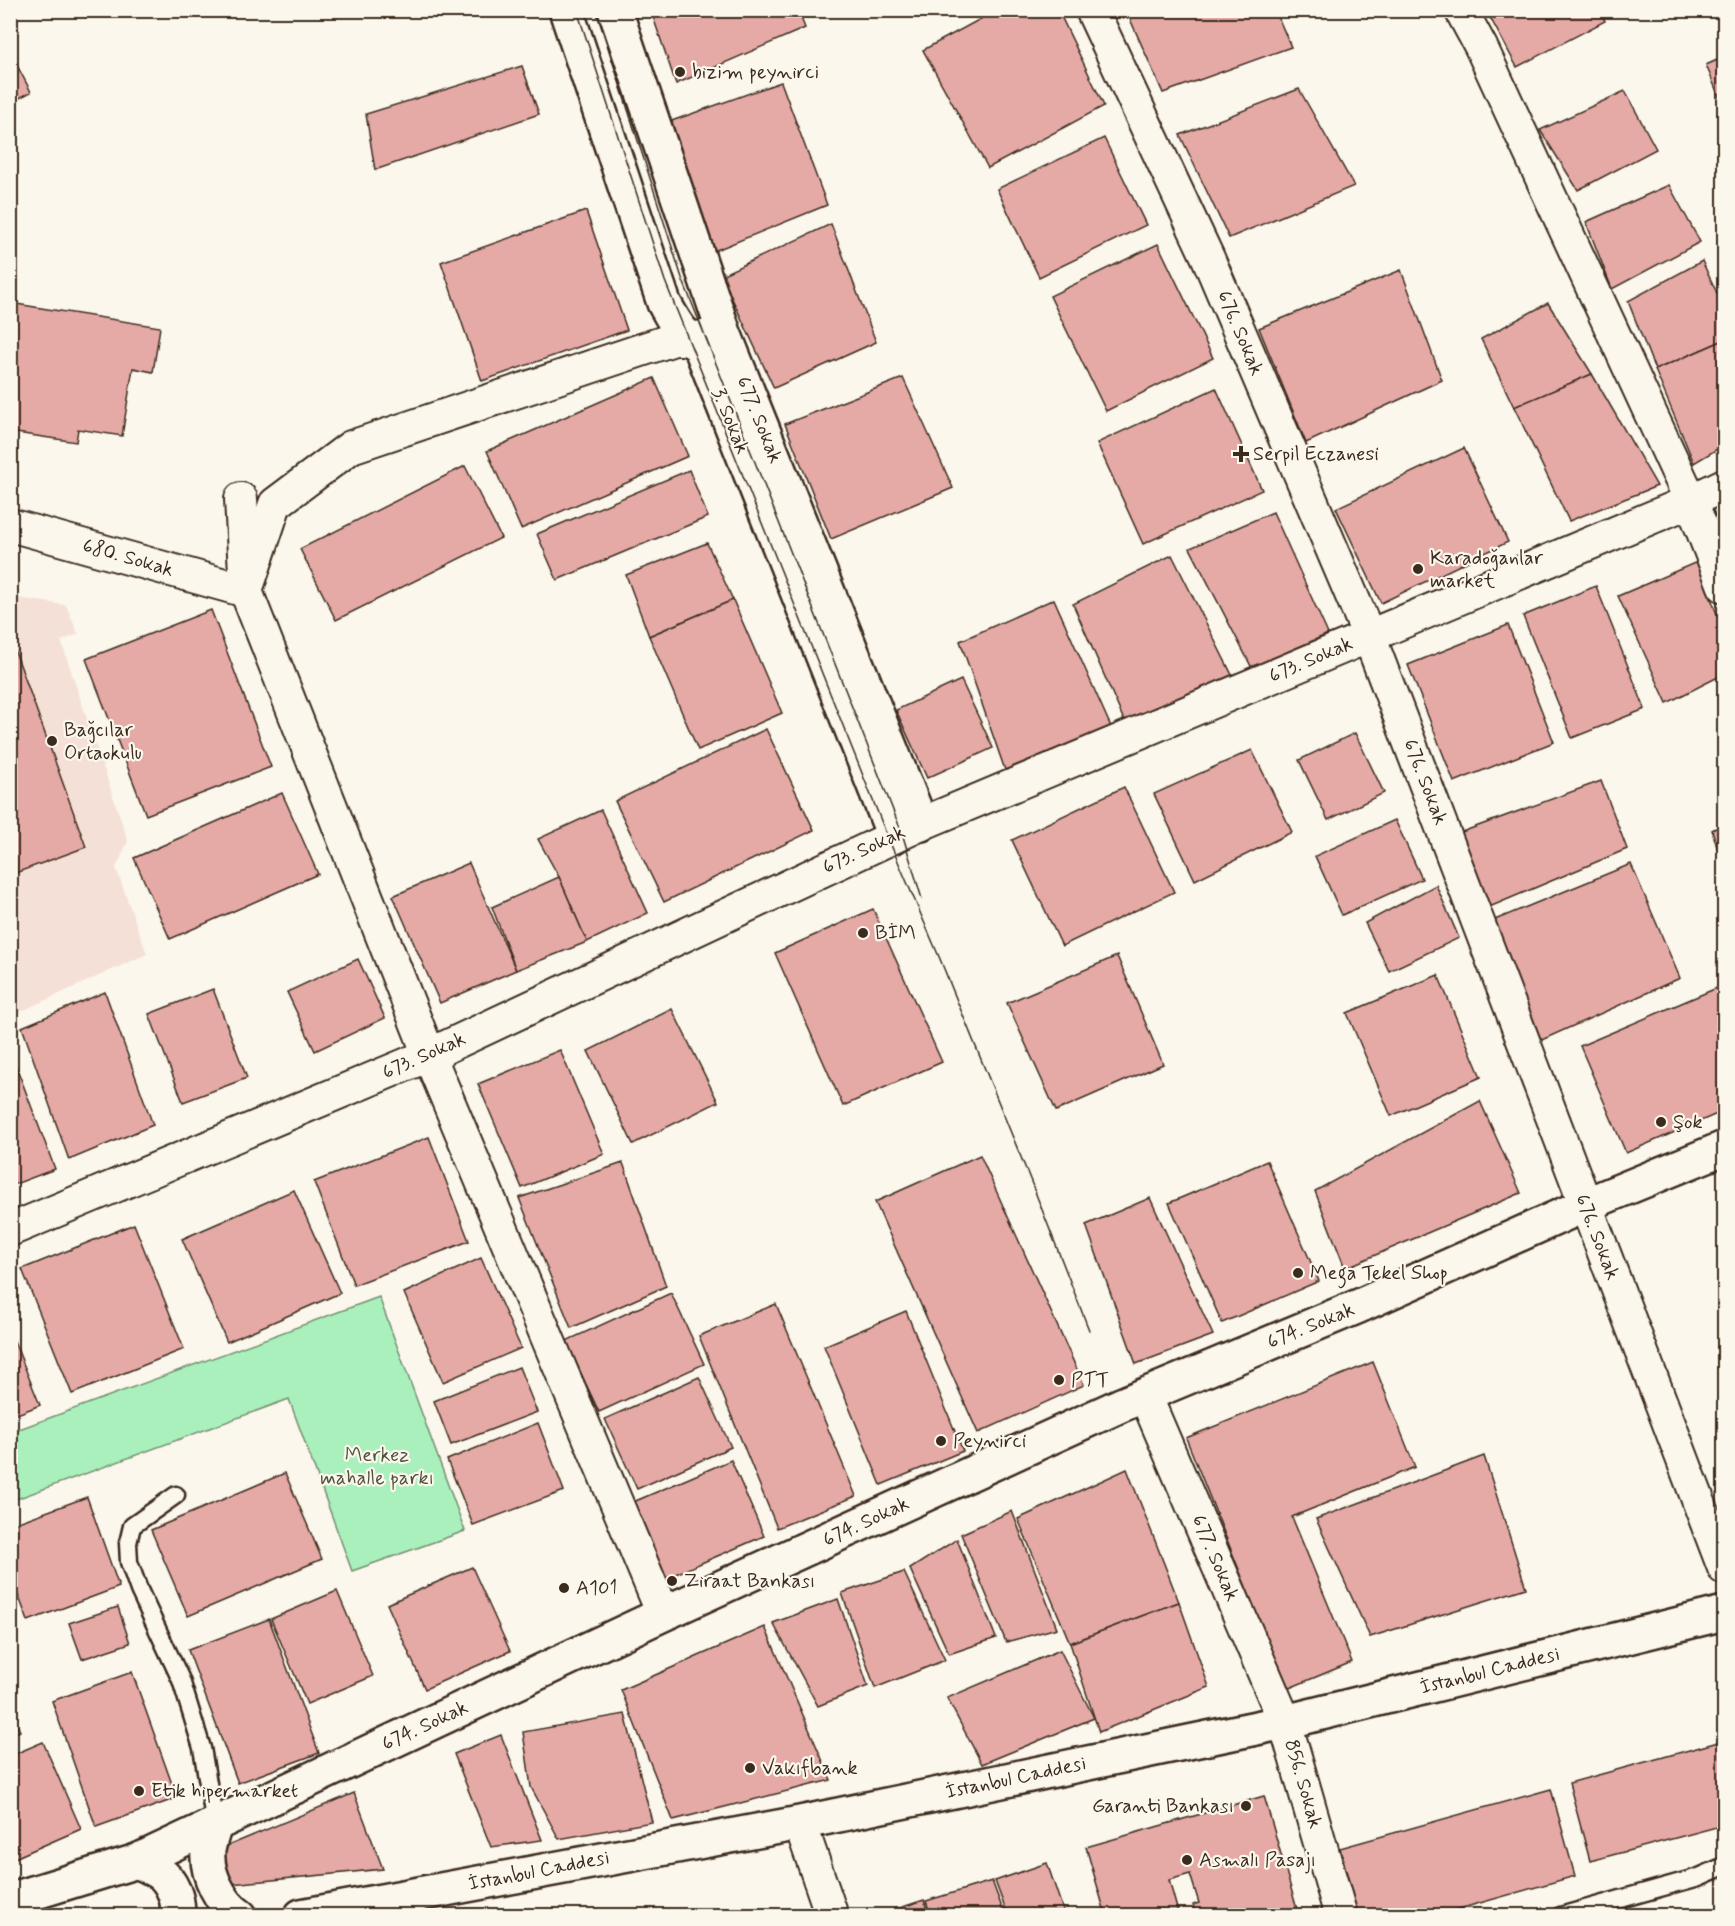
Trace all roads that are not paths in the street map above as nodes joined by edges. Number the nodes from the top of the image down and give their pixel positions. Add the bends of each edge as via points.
1 (566, 10) edge
2 (615, 10) edge
3 (1092, 10) edge
4 (1461, 10) edge
5 (724, 333) junction
6 (688, 339) junction
7 (1725, 485) edge
8 (241, 499) dead end
9 (1691, 501) junction
10 (10, 525) edge
11 (1725, 586) edge
12 (246, 591) junction
13 (1369, 636) junction
14 (908, 830) junction
15 (429, 1055) junction
16 (1725, 1148) edge
17 (1585, 1205) junction
18 (10, 1230) edge
19 (1145, 1395) junction
20 (176, 1495) dead end
21 (1725, 1568) edge
22 (1725, 1613) edge
23 (663, 1614) junction
24 (1285, 1722) junction
25 (800, 1823) junction
26 (215, 1824) junction
27 (137, 1861) junction
28 (1725, 1866) edge
29 (10, 1900) edge
30 (177, 1916) edge
31 (240, 1916) edge
32 (301, 1916) edge
33 (832, 1916) edge
34 (1341, 1916) edge
35 (1560, 1916) edge

1 - 6 main road, 3. Sokak via 664,303
2 - 5 main road, 677. Sokak
3 - 13 street, 676. Sokak via 1208,258
4 - 9 street
5 - 6 street
5 - 14 main road, 677. Sokak
6 - 12 street via 674,339 351,447 275,504
6 - 14 main road, 3. Sokak via 700,346
7 - 9 street, 673. Sokak
8 - 12 street
9 - 11 street
9 - 13 street, 673. Sokak
10 - 12 street, 680. Sokak
12 - 15 street
13 - 14 street, 673. Sokak
13 - 17 street, 676. Sokak
14 - 15 street, 673. Sokak
15 - 18 street, 673. Sokak
15 - 23 street
16 - 17 main road, 674. Sokak
17 - 19 main road, 674. Sokak via 1359,1306
17 - 21 street, 676. Sokak
19 - 23 main road, 674. Sokak
19 - 24 street, 677. Sokak
20 - 26 lane via 132,1526 129,1562 181,1680 202,1748
22 - 24 main road, İstanbul Caddesi
23 - 26 main road, 674. Sokak
24 - 25 main road, İstanbul Caddesi
24 - 34 street, 856. Sokak
25 - 32 main road, İstanbul Caddesi
25 - 33 street
26 - 27 main road, 674. Sokak
26 - 31 main road via 208,1852 212,1880 224,1902
27 - 29 main road, 674. Sokak
27 - 30 main road via 161,1873 175,1893
28 - 35 lane

